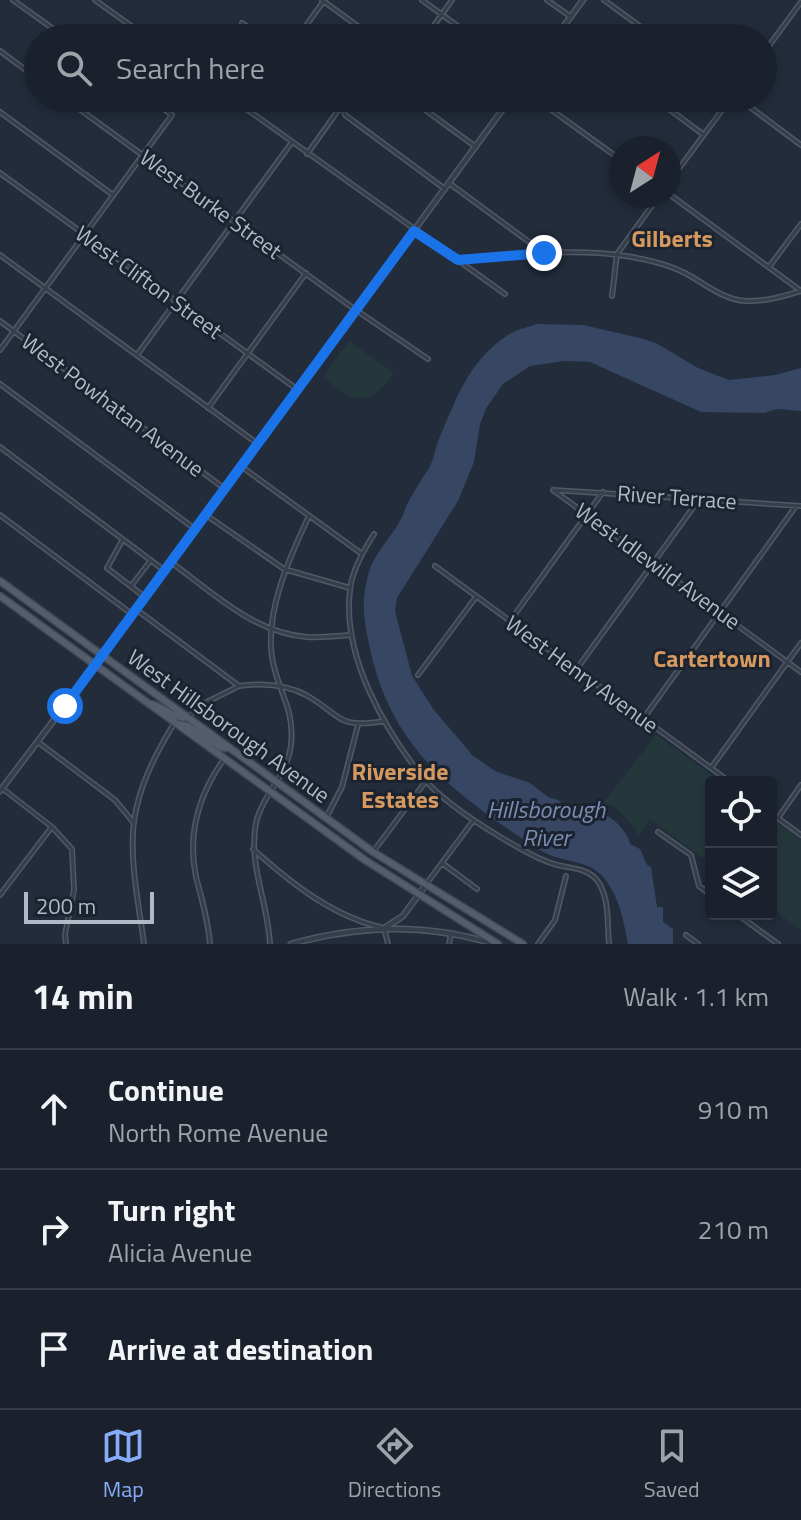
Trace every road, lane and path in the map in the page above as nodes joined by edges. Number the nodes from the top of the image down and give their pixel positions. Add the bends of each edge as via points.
1 (13, 0) edge
2 (95, 0) edge
3 (323, 0) edge
4 (422, 0) edge
5 (452, 0) edge
6 (547, 0) edge
7 (583, 0) edge
8 (604, 0) edge
9 (801, 1) edge
10 (442, 14) junction
11 (571, 17) junction
12 (46, 24) edge
13 (128, 24) edge
14 (307, 24) edge
15 (355, 24) edge
16 (435, 24) edge
17 (455, 24) edge
18 (566, 24) edge
19 (637, 24) edge
20 (777, 34) edge
21 (0, 51) edge
22 (24, 69) edge
23 (0, 112) edge
24 (84, 112) edge
25 (168, 112) edge
26 (249, 112) edge
27 (334, 112) edge
28 (343, 112) edge
29 (428, 112) edge
30 (501, 112) edge
31 (554, 112) edge
32 (673, 112) edge
33 (721, 112) edge
34 (757, 112) edge
35 (704, 135) junction
36 (292, 142) junction
37 (801, 145) edge
38 (476, 147) junction
39 (609, 151) edge
40 (142, 154) junction
41 (307, 154) junction
42 (681, 166) edge
43 (0, 173) edge
44 (449, 183) junction
45 (445, 189) junction
46 (113, 195) junction
47 (681, 203) edge
48 (650, 208) edge
49 (234, 221) junction
50 (801, 224) edge
51 (414, 231) junction
52 (84, 235) junction
53 (544, 253) junction
54 (617, 254) junction
55 (0, 255) edge
56 (458, 260) junction
57 (769, 267) junction
58 (306, 273) junction
59 (45, 288) junction
60 (801, 291) edge
61 (505, 294) dead end
62 (612, 296) dead end
63 (176, 301) junction
64 (357, 309) junction
65 (0, 321) edge
66 (14, 331) junction
67 (0, 350) edge
68 (247, 353) junction
69 (137, 355) junction
70 (428, 359) dead end
71 (0, 384) edge
72 (298, 390) junction
73 (208, 408) junction
74 (258, 444) junction
75 (0, 447) edge
76 (242, 467) junction
77 (225, 489) junction
78 (553, 490) joint
79 (604, 491) junction
80 (700, 498) junction
81 (799, 506) edge
82 (586, 514) junction
83 (0, 515) edge
84 (206, 515) junction
85 (309, 516) junction
86 (195, 529) junction
87 (374, 534) dead end
88 (123, 539) junction
89 (362, 554) junction
90 (151, 560) junction
91 (171, 562) junction
92 (653, 563) junction
93 (435, 566) dead end
94 (284, 569) junction
95 (165, 571) junction
96 (0, 581) edge
97 (131, 586) junction
98 (0, 587) edge
99 (350, 588) junction
100 (18, 595) junction
101 (0, 596) edge
102 (476, 596) junction
103 (146, 598) junction
104 (135, 612) junction
105 (720, 612) junction
106 (510, 621) junction
107 (272, 629) junction
108 (351, 635) junction
109 (801, 643) edge
110 (102, 657) junction
111 (787, 662) junction
112 (95, 666) junction
113 (576, 670) junction
114 (801, 672) edge
115 (418, 675) dead end
116 (239, 686) junction
117 (280, 687) junction
118 (144, 701) junction
119 (186, 718) junction
120 (643, 719) junction
121 (385, 721) junction
122 (174, 723) junction
123 (358, 725) junction
124 (38, 742) junction
125 (229, 749) junction
126 (224, 759) junction
127 (711, 768) junction
128 (722, 776) edge
129 (0, 778) edge
130 (426, 781) junction
131 (6, 783) junction
132 (276, 783) junction
133 (801, 785) edge
134 (1, 790) edge
135 (270, 792) junction
136 (326, 818) junction
137 (778, 818) joint
138 (474, 820) junction
139 (134, 823) junction
140 (52, 827) junction
141 (658, 832) dead end
142 (801, 835) edge
143 (253, 849) junction
144 (373, 852) junction
145 (442, 863) junction
146 (566, 876) dead end
147 (425, 886) junction
148 (477, 889) dead end
149 (705, 890) edge
150 (0, 895) edge
151 (418, 895) junction
152 (745, 920) edge
153 (384, 928) junction
154 (451, 933) junction
155 (327, 934) junction
156 (686, 935) dead end
157 (66, 944) edge
158 (144, 944) edge
159 (210, 944) edge
160 (270, 944) edge
161 (291, 944) edge
162 (328, 944) edge
163 (388, 944) edge
164 (449, 944) edge
165 (497, 944) edge
166 (523, 944) edge
167 (538, 944) edge
168 (609, 944) edge
169 (698, 944) edge
170 (778, 944) edge

1 - 12 street
2 - 13 street
3 - 14 street
3 - 15 street
4 - 10 street
5 - 10 street
6 - 11 street
7 - 11 street
8 - 19 street
9 - 20 street
10 - 16 street
10 - 17 street
11 - 18 street
21 - 22 street
23 - 46 street
24 - 40 street, West Burke Street
25 - 40 street via 172,115
26 - 36 street
27 - 41 street
28 - 45 street
29 - 38 street
30 - 38 street
31 - 39 street
32 - 35 street
33 - 35 street
34 - 37 street
35 - 42 street
36 - 41 street
36 - 49 street
38 - 44 street
40 - 46 street
40 - 49 street, West Burke Street
41 - 51 street
43 - 52 street, West Clifton Street
44 - 45 street
44 - 53 street
45 - 51 street
46 - 52 street
47 - 57 street
48 - 54 street
49 - 58 street, West Burke Street
49 - 63 street
50 - 57 street
51 - 56 street
51 - 64 street
52 - 59 street
52 - 63 street, West Clifton Street
53 - 54 street
53 - 56 street
54 - 60 street via 682,271 737,299 771,299
54 - 62 street
55 - 59 street
56 - 61 street
57 - 60 street
58 - 64 street, West Burke Street
58 - 68 street
59 - 66 street
59 - 69 street
63 - 68 street, West Clifton Street
63 - 69 street
64 - 70 street, West Burke Street
64 - 72 street
65 - 66 street, West Powhatan Avenue
66 - 67 street
66 - 77 street, West Powhatan Avenue
68 - 72 street, West Clifton Street
68 - 73 street
69 - 73 street
71 - 86 street
72 - 74 street
73 - 74 street
74 - 76 street
75 - 88 street
76 - 77 street
76 - 85 street, West Powhatan Avenue
77 - 84 street
78 - 79 street, River Terrace
78 - 82 street, West Idlewild Avenue
79 - 80 street, River Terrace
79 - 82 street
80 - 81 street, River Terrace
80 - 92 street
81 - 105 street
82 - 92 street, West Idlewild Avenue
82 - 106 street
83 - 104 street
84 - 86 street
84 - 94 street
85 - 89 street, West Powhatan Avenue
85 - 94 street
86 - 91 street
87 - 89 street
88 - 90 street
88 - 97 street via 107,568
89 - 99 street
90 - 95 street
90 - 97 street
91 - 95 street
91 - 107 street via 248,619
92 - 105 street, West Idlewild Avenue
92 - 113 street
93 - 102 street, West Henry Avenue
94 - 99 street
94 - 107 street
95 - 103 street
96 - 100 main road, West Hillsborough Avenue
97 - 103 street
98 - 100 main road
99 - 108 street
100 - 110 main road, West Hillsborough Avenue
101 - 112 main road, West Hillsborough Avenue
102 - 106 street, West Henry Avenue
102 - 115 street
103 - 104 street
104 - 110 street
104 - 116 street
105 - 111 street, West Idlewild Avenue
105 - 120 street
106 - 113 street, West Henry Avenue
107 - 108 street via 306,637
107 - 117 street via 271,655
108 - 121 street via 361,672
109 - 111 street
110 - 112 street
110 - 119 main road, West Hillsborough Avenue
111 - 114 street, West Idlewild Avenue
111 - 127 street
112 - 118 main road, West Hillsborough Avenue
112 - 124 street
113 - 120 street, West Henry Avenue
116 - 117 street
116 - 119 street
117 - 123 street via 304,694 339,719
117 - 132 street via 292,713 291,745
118 - 119 main road
118 - 122 main road, West Hillsborough Avenue
119 - 125 main road, West Hillsborough Avenue
120 - 127 street, West Henry Avenue
121 - 123 street
121 - 130 street
122 - 125 main road
122 - 126 main road, West Hillsborough Avenue
122 - 139 street via 146,776
123 - 136 street via 342,787
124 - 131 street
124 - 139 street via 115,800
125 - 132 main road, West Hillsborough Avenue
126 - 135 main road, West Hillsborough Avenue
126 - 159 street via 205,789 193,835
127 - 128 street, West Henry Avenue
129 - 131 street
130 - 138 street
130 - 144 street
131 - 134 street
132 - 135 street
132 - 136 main road, West Hillsborough Avenue
133 - 137 street
134 - 140 street
135 - 143 street via 257,819
135 - 151 main road, West Hillsborough Avenue
136 - 144 main road, West Hillsborough Avenue
137 - 142 street
138 - 145 street
138 - 168 street via 550,863 593,876 603,892
139 - 158 street
140 - 150 street
140 - 157 street via 72,849 74,890
141 - 149 street via 691,855
143 - 153 street via 339,913
143 - 160 street
144 - 147 main road, West Hillsborough Avenue
145 - 147 street
145 - 148 street
146 - 167 street via 555,920
147 - 151 street
147 - 166 main road, West Hillsborough Avenue
151 - 153 street via 403,916
151 - 165 main road, West Hillsborough Avenue
152 - 170 street
153 - 154 street
153 - 155 street
153 - 163 street
154 - 164 street
154 - 165 street
155 - 161 street
155 - 162 street
156 - 169 street

